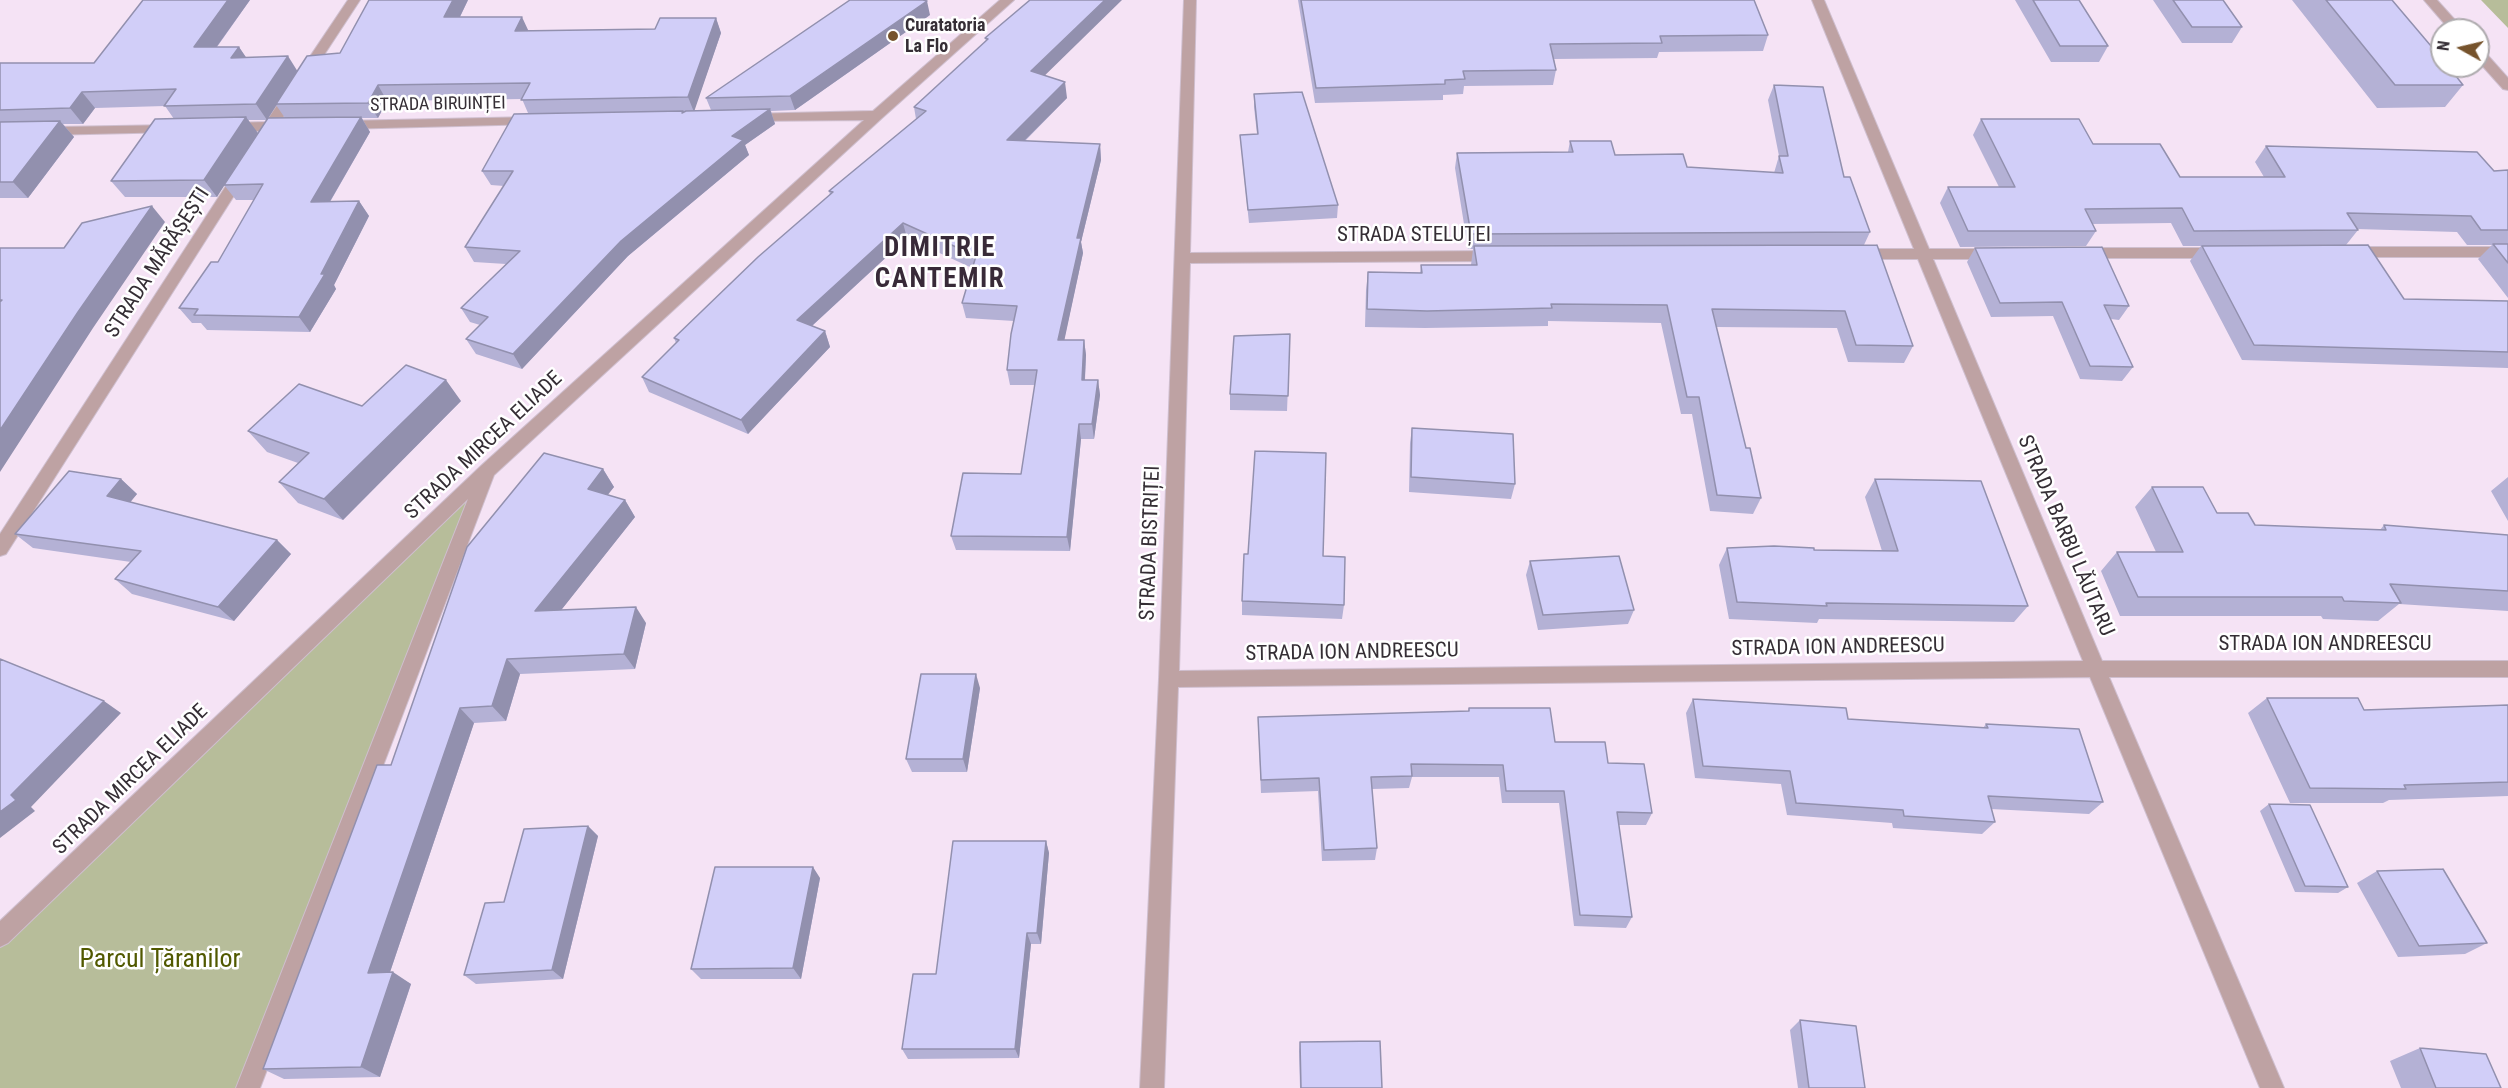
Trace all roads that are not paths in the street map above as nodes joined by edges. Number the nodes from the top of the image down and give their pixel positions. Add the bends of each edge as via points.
1 (354, 0) edge
2 (1008, 0) edge
3 (1190, 0) edge
4 (1818, 0) edge
5 (2430, 0) edge
6 (2446, 18) edge
7 (2490, 66) edge
8 (2508, 86) edge
9 (877, 115) junction
10 (734, 118) edge
11 (544, 121) edge
12 (330, 125) edge
13 (270, 126) junction
14 (306, 126) edge
15 (188, 128) edge
16 (212, 128) edge
17 (0, 132) edge
18 (2341, 252) edge
19 (2508, 252) edge
20 (2066, 253) edge
21 (2233, 253) edge
22 (1839, 254) edge
23 (1923, 254) junction
24 (2006, 254) edge
25 (1505, 256) edge
26 (1184, 258) junction
27 (488, 470) junction
28 (0, 549) edge
29 (2096, 669) junction
30 (2508, 669) edge
31 (1169, 679) junction
32 (0, 936) edge
33 (248, 1088) edge
34 (1152, 1088) edge
35 (2272, 1088) edge

1 - 13 street, STRADA MĂRĂȘEȘTI
2 - 9 street, STRADA MIRCEA ELIADE
3 - 26 street, STRADA BISTRIȚEI
4 - 23 street, STRADA BARBU LĂUTARU
5 - 6 street
7 - 8 street
9 - 10 street
9 - 27 street, STRADA MIRCEA ELIADE
11 - 12 street, STRADA BIRUINȚEI
13 - 14 street
13 - 16 street
13 - 28 street, STRADA MĂRĂȘEȘTI
15 - 17 street
18 - 19 street
20 - 21 street
22 - 23 street
23 - 24 street
23 - 29 street, STRADA BARBU LĂUTARU
25 - 26 street, STRADA STELUȚEI
26 - 31 street, STRADA BISTRIȚEI
27 - 32 street, STRADA MIRCEA ELIADE
27 - 33 street
29 - 30 street, STRADA ION ANDREESCU
29 - 31 street, STRADA ION ANDREESCU
29 - 35 street, STRADA BARBU LĂUTARU
31 - 34 street, STRADA BISTRIȚEI

